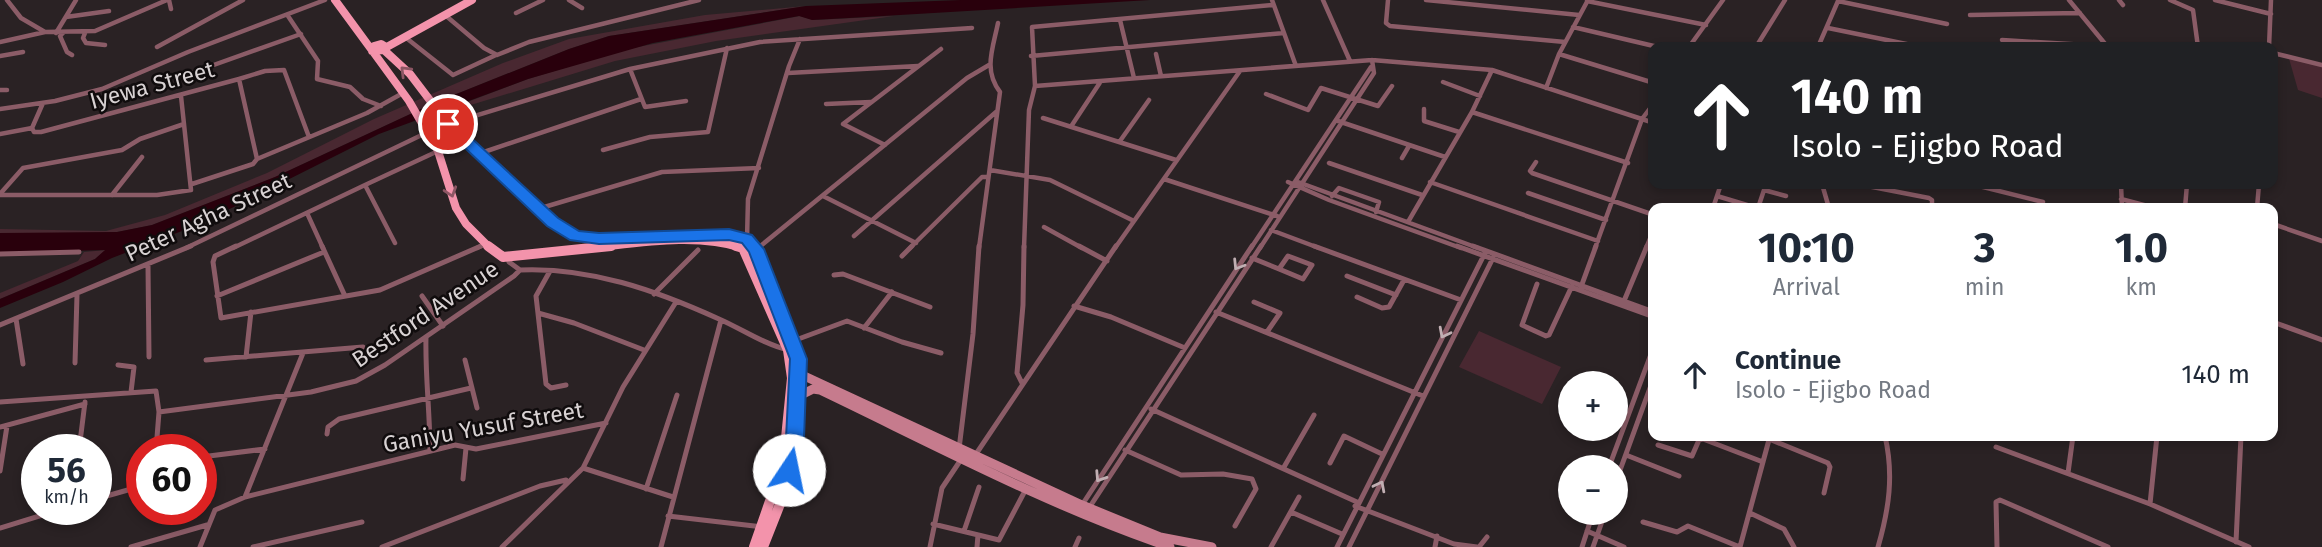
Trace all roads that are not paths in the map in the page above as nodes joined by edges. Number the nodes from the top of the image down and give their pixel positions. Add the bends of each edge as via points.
1 (7, 0) edge
2 (76, 0) edge
3 (165, 0) edge
4 (243, 0) edge
5 (325, 0) edge
6 (335, 0) edge
7 (342, 0) edge
8 (467, 0) edge
9 (472, 0) edge
10 (543, 0) edge
11 (569, 0) edge
12 (699, 0) edge
13 (1323, 0) edge
14 (1388, 0) edge
15 (1426, 0) edge
16 (1588, 0) edge
17 (1712, 0) edge
18 (1786, 0) edge
19 (1838, 0) edge
20 (2069, 0) edge
21 (2170, 0) edge
22 (2215, 0) edge
23 (2271, 0) edge
24 (1722, 1) edge
25 (1273, 2) edge
26 (582, 8) dead end
27 (171, 9) dead end
28 (108, 11) dead end
29 (516, 13) dead end
30 (2080, 13) junction
31 (2271, 14) junction
32 (445, 15) junction
33 (1579, 15) junction
34 (1970, 15) dead end
35 (288, 16) junction
36 (65, 17) junction
37 (1120, 20) junction
38 (998, 23) dead end
39 (1947, 24) dead end
40 (1706, 25) junction
41 (1573, 27) junction
42 (972, 28) dead end
43 (1828, 28) junction
44 (46, 32) junction
45 (60, 33) junction
46 (85, 33) junction
47 (1284, 33) junction
48 (301, 34) junction
49 (405, 37) junction
50 (800, 39) junction
51 (2002, 40) dead end
52 (1565, 42) junction
53 (1693, 42) edge
54 (1759, 42) edge
55 (1821, 42) edge
56 (1897, 42) edge
57 (2022, 42) edge
58 (2104, 42) edge
59 (2197, 42) edge
60 (2269, 42) edge
61 (0, 43) edge
62 (104, 44) dead end
63 (1648, 45) edge
64 (183, 46) dead end
65 (1127, 46) junction
66 (157, 47) dead end
67 (379, 48) junction
68 (727, 48) junction
69 (941, 49) dead end
70 (23, 52) dead end
71 (187, 52) junction
72 (1156, 54) dead end
73 (1559, 54) junction
74 (2278, 54) edge
75 (72, 55) dead end
76 (497, 55) junction
77 (0, 56) edge
78 (1031, 56) junction
79 (1350, 61) junction
80 (1372, 64) junction
81 (989, 65) junction
82 (2322, 65) edge
83 (918, 66) junction
84 (1296, 66) junction
85 (630, 69) junction
86 (1492, 70) junction
87 (1240, 71) junction
88 (194, 72) dead end
89 (788, 73) junction
90 (1161, 76) junction
91 (1134, 78) junction
92 (239, 79) junction
93 (1101, 81) junction
94 (1648, 81) edge
95 (1443, 82) dead end
96 (1035, 86) junction
97 (1392, 86) dead end
98 (1546, 88) junction
99 (0, 90) edge
100 (7, 90) dead end
101 (403, 93) junction
102 (1266, 94) dead end
103 (181, 96) junction
104 (1350, 96) junction
105 (1480, 96) junction
106 (641, 99) junction
107 (1358, 99) junction
108 (1149, 100) dead end
109 (686, 101) dead end
110 (871, 102) junction
111 (43, 103) junction
112 (826, 104) dead end
113 (382, 106) junction
114 (0, 109) edge
115 (1424, 109) dead end
116 (996, 111) junction
117 (1648, 111) edge
118 (1472, 112) junction
119 (1043, 117) dead end
120 (1642, 119) junction
121 (1338, 121) junction
122 (1648, 121) edge
123 (447, 122) junction
124 (184, 124) junction
125 (1072, 125) junction
126 (32, 128) junction
127 (427, 131) junction
128 (1459, 132) junction
129 (0, 134) edge
130 (309, 137) junction
131 (1120, 141) junction
132 (885, 145) junction
133 (1409, 146) junction
134 (603, 150) dead end
135 (438, 151) junction
136 (478, 154) junction
137 (142, 157) dead end
138 (1445, 157) junction
139 (1402, 158) dead end
140 (257, 159) junction
141 (1176, 160) junction
142 (1536, 162) dead end
143 (1329, 163) dead end
144 (1628, 163) junction
145 (759, 168) junction
146 (989, 174) junction
147 (1026, 176) junction
148 (1164, 179) junction
149 (1430, 182) junction
150 (192, 184) junction
151 (1296, 184) junction
152 (365, 185) junction
153 (1719, 189) edge
154 (1883, 189) edge
155 (1991, 189) edge
156 (2121, 189) edge
157 (969, 192) junction
158 (1528, 192) dead end
159 (986, 194) junction
160 (0, 195) edge
161 (112, 195) junction
162 (823, 195) junction
163 (1422, 195) junction
164 (1332, 196) junction
165 (1717, 196) junction
166 (1786, 196) dead end
167 (2121, 199) junction
168 (1614, 202) junction
169 (2043, 202) dead end
170 (1715, 203) edge
171 (1740, 203) edge
172 (1759, 203) edge
173 (1932, 203) edge
174 (2121, 203) edge
175 (2136, 203) edge
176 (540, 209) junction
177 (307, 212) junction
178 (1376, 212) junction
179 (1648, 213) edge
180 (1277, 215) junction
181 (872, 219) junction
182 (1606, 220) junction
183 (1134, 221) junction
184 (1408, 222) junction
185 (2278, 226) edge
186 (1044, 227) dead end
187 (1271, 230) junction
188 (854, 236) dead end
189 (593, 239) junction
190 (747, 239) junction
191 (2322, 241) edge
192 (1598, 242) junction
193 (396, 243) dead end
194 (916, 243) junction
195 (1648, 243) edge
196 (485, 244) junction
197 (588, 248) junction
198 (756, 249) junction
199 (698, 250) dead end
200 (79, 252) dead end
201 (324, 252) junction
202 (1485, 253) junction
203 (1, 255) edge
204 (902, 256) dead end
205 (508, 257) junction
206 (1494, 257) junction
207 (1252, 258) junction
208 (1107, 261) junction
209 (148, 266) junction
210 (1279, 269) junction
211 (520, 270) junction
212 (550, 271) junction
213 (834, 275) dead end
214 (1347, 276) dead end
215 (1404, 279) junction
216 (1537, 285) dead end
217 (1572, 286) junction
218 (1581, 287) junction
219 (892, 292) junction
220 (654, 294) junction
221 (77, 295) junction
222 (1396, 295) junction
223 (217, 296) junction
224 (345, 296) junction
225 (422, 296) dead end
226 (1357, 297) dead end
227 (1461, 300) junction
228 (1624, 301) junction
229 (676, 302) junction
230 (1254, 302) dead end
231 (1074, 306) junction
232 (930, 307) dead end
233 (1213, 311) junction
234 (251, 312) junction
235 (1648, 312) edge
236 (538, 313) junction
237 (1648, 313) edge
238 (16, 319) junction
239 (721, 320) junction
240 (2278, 324) edge
241 (0, 326) edge
242 (443, 326) junction
243 (864, 328) junction
244 (1267, 332) junction
245 (426, 337) junction
246 (2322, 340) edge
247 (790, 345) junction
248 (363, 347) dead end
249 (1185, 348) junction
250 (644, 350) junction
251 (303, 353) junction
252 (941, 353) dead end
253 (149, 357) dead end
254 (246, 357) junction
255 (206, 360) dead end
256 (465, 360) dead end
257 (75, 363) dead end
258 (1648, 363) edge
259 (23, 364) dead end
260 (118, 365) dead end
261 (1645, 371) junction
262 (1648, 372) edge
263 (800, 374) junction
264 (1022, 383) junction
265 (566, 386) dead end
266 (471, 388) junction
267 (131, 392) junction
268 (1414, 392) junction
269 (1648, 392) edge
270 (288, 394) junction
271 (677, 394) dead end
272 (86, 395) junction
273 (799, 396) junction
274 (1423, 396) junction
275 (430, 399) junction
276 (0, 402) edge
277 (85, 404) junction
278 (1145, 407) junction
279 (477, 408) dead end
280 (1154, 410) junction
281 (159, 412) junction
282 (1314, 415) dead end
283 (606, 423) junction
284 (3, 427) edge
285 (81, 434) edge
286 (157, 434) edge
287 (327, 434) dead end
288 (1699, 441) edge
289 (1708, 441) edge
290 (1769, 441) edge
291 (1779, 441) edge
292 (1886, 441) edge
293 (2072, 441) edge
294 (2156, 441) edge
295 (2241, 441) edge
296 (1658, 445) dead end
297 (1996, 447) dead end
298 (466, 448) junction
299 (1119, 448) junction
300 (265, 449) junction
301 (430, 451) junction
302 (1126, 451) junction
303 (960, 454) junction
304 (1382, 454) junction
305 (217, 455) edge
306 (1614, 455) edge
307 (1626, 455) edge
308 (1628, 456) edge
309 (974, 457) junction
310 (1763, 462) junction
311 (1330, 463) dead end
312 (1284, 467) junction
313 (583, 468) junction
314 (0, 471) edge
315 (2068, 473) junction
316 (1679, 476) dead end
317 (463, 479) dead end
318 (569, 479) junction
319 (979, 487) dead end
320 (646, 489) junction
321 (1026, 489) junction
322 (1824, 493) dead end
323 (673, 496) junction
324 (245, 497) junction
325 (1299, 497) dead end
326 (1356, 504) junction
327 (2150, 505) junction
328 (1084, 509) junction
329 (1367, 511) junction
330 (1291, 512) junction
331 (1750, 513) junction
332 (668, 516) junction
333 (21, 522) edge
334 (362, 522) dead end
335 (1643, 522) dead end
336 (933, 524) junction
337 (1589, 525) edge
338 (1601, 525) edge
339 (207, 526) junction
340 (1234, 526) dead end
341 (763, 527) junction
342 (0, 528) edge
343 (964, 531) junction
344 (1587, 531) junction
345 (1342, 534) junction
346 (978, 535) junction
347 (1597, 535) junction
348 (513, 536) junction
349 (1437, 536) junction
350 (1488, 537) dead end
351 (1079, 538) dead end
352 (2236, 542) junction
353 (2089, 543) edge
354 (131, 547) edge
355 (200, 547) edge
356 (253, 547) edge
357 (382, 547) edge
358 (502, 547) edge
359 (508, 547) edge
360 (661, 547) edge
361 (754, 547) edge
362 (763, 547) edge
363 (930, 547) edge
364 (977, 547) edge
365 (1075, 547) edge
366 (1170, 547) edge
367 (1212, 547) edge
368 (1271, 547) edge
369 (1337, 547) edge
370 (1349, 547) edge
371 (1435, 547) edge
372 (1478, 547) edge
373 (1582, 547) edge
374 (1593, 547) edge
375 (1624, 547) edge
376 (1740, 547) edge
377 (1794, 547) edge
378 (1878, 547) edge
379 (1997, 547) edge
380 (2108, 547) edge
381 (2249, 547) edge

1 - 44 street via 21,18
2 - 36 street
3 - 27 street
3 - 46 street
4 - 66 street
5 - 35 street
6 - 67 main road via 347,10 360,37
7 - 67 main road
8 - 67 main road
9 - 32 main road
10 - 29 street
11 - 26 street
12 - 76 street via 529,42
13 - 79 street
14 - 52 street via 1386,23 1390,26
15 - 33 street
16 - 33 street
16 - 40 street
17 - 24 street
18 - 54 street
19 - 39 street
19 - 43 street
20 - 30 street
21 - 59 street via 2193,10
22 - 31 street
23 - 31 street
24 - 40 street
25 - 37 street
25 - 47 street
28 - 36 street
30 - 34 street
30 - 58 street
31 - 60 street
32 - 49 main road
32 - 76 street
33 - 41 street
35 - 48 street
35 - 71 street
36 - 45 street
37 - 65 street
37 - 78 street via 1032,27
38 - 81 street
40 - 53 street
41 - 52 street
41 - 63 street
42 - 50 street
43 - 55 street
43 - 56 street
44 - 45 street
44 - 61 street
45 - 46 street
45 - 75 street
46 - 62 street via 86,43
47 - 65 street
47 - 84 street
48 - 88 street
48 - 113 street via 318,61 317,79 350,87 363,99
49 - 67 main road
49 - 76 street via 453,75
50 - 68 street
50 - 89 street
51 - 57 street
52 - 73 street
64 - 71 street
65 - 78 street
65 - 91 street
67 - 101 main road
123 -> 67 main road via 410,74
68 - 85 street
68 - 134 street via 708,132 650,137
69 - 83 street
70 - 77 street
71 - 111 street via 102,89
72 - 90 street
73 - 94 street
73 - 98 street
74 - 82 street
78 - 96 street
79 - 80 street
79 - 84 street
80 - 86 street
80 - 104 street
80 - 107 street via 1374,73
81 - 116 street via 991,80 1000,92
81 - 132 street
83 - 89 street
83 - 110 street
84 - 87 street
85 - 106 street
85 - 123 street
86 - 98 street
86 - 105 street
87 - 90 street
87 - 141 street
89 - 145 street
90 - 91 street
91 - 93 street
92 - 103 street, Iyewa Street
92 - 130 street via 284,70
92 - 140 street, Iyewa Street
93 - 96 street
93 - 125 street
95 - 105 street
96 - 147 street via 1029,110
97 - 107 street via 1378,106
98 - 120 street
99 - 100 street
101 - 113 street
101 - 127 main road
102 - 104 street via 1308,110 1321,88
103 - 124 street
103 - 126 street, Iyewa Street via 41,132
104 - 107 street
104 - 121 street
105 - 118 street
106 - 109 street via 645,107
106 - 136 street
107 - 121 street
108 - 131 street
110 - 112 street
110 - 132 street via 843,124
111 - 114 street
111 - 126 street
113 - 130 street
115 - 128 street via 1424,121
116 - 146 street
116 - 181 street
117 - 120 street
118 - 128 street
118 - 144 street
119 - 125 street
120 - 122 street
120 - 144 street
121 - 133 street
121 - 151 street
123 - 136 main road
124 - 150 street
124 - 160 street via 122,150 23,168
125 - 131 street
126 - 129 street
127 - 135 main road
127 - 209 street, Peter Agha Street
128 - 138 street
130 - 140 street
131 - 141 street
132 - 162 street
133 - 138 street
133 - 139 street
135 - 152 street
135 -> 196 main road via 456,208
136 - 176 main road
137 - 161 street
138 - 149 street
140 - 150 street
141 - 148 street
142 - 168 street via 1532,173
143 - 163 street
144 - 168 street
145 - 176 street via 662,172
145 - 190 street via 748,199
146 - 147 street
146 - 157 street
146 - 159 street
147 - 183 street via 1050,180
147 - 264 street via 1017,373
148 - 180 street
148 - 183 street
149 - 163 street
149 - 192 street
150 - 161 street via 187,192
151 - 164 street
151 - 180 street
151 - 202 street
152 - 177 street
152 - 193 street
153 - 165 street
154 - 173 street via 1929,198
155 - 169 street
156 - 167 street
157 - 159 street
157 - 194 street
158 - 182 street
159 - 303 street
160 - 161 street
162 - 181 street
162 - 198 street
163 - 184 street
164 - 178 street
164 - 178 street via 1339,188 1345,189 1379,202
165 - 170 street
165 - 171 street
166 - 172 street via 1764,190
167 - 174 street
167 - 175 street
168 - 179 street
168 - 182 street
176 - 189 main road via 567,232
177 - 201 street
177 - 223 street via 215,256
178 - 184 street
180 - 187 street
180 -> 233 street via 1243,256
181 - 188 street
181 - 194 street
182 - 192 street
183 - 208 street
184 - 202 street
185 - 191 street
186 - 208 street
187 - 207 street
187 - 215 street
189 - 190 main road via 729,234
189 - 197 main road
190 - 198 main road
192 - 218 street
194 - 204 street
195 - 228 street
196 - 205 main road via 499,256
196 - 224 street via 400,283
197 - 205 main road
197 - 247 main road via 682,242 738,245
198 - 247 main road
199 - 220 street
200 - 203 street
201 - 223 street
201 - 224 street
202 - 206 street
202 - 227 street
205 - 211 street, Bestford Avenue
206 - 217 street
206 - 274 street
207 - 210 street
207 - 233 street
208 - 231 street
209 - 221 street, Peter Agha Street
209 - 253 street
210 - 210 street via 1303,279 1312,265 1290,256
211 - 212 street
211 - 242 street, Bestford Avenue
212 - 220 street via 595,276
212 - 236 street via 536,293
213 - 219 street
214 - 222 street
215 - 222 street
215 - 227 street
216 - 217 street via 1522,325 1546,336
217 - 218 street
217 - 237 street
218 - 228 street
219 - 232 street
219 - 243 street
220 - 229 street
221 - 238 street, Peter Agha Street
221 - 257 street
222 - 226 street via 1386,308
223 - 234 street via 223,320
224 - 234 street
225 - 242 street
227 -> 268 street
228 - 235 street
229 - 239 street
229 - 250 street
230 - 244 street via 1280,313
231 - 249 street
231 - 264 street
233 - 244 street
233 - 249 street
233 - 280 street
234 - 254 street
236 - 250 street
236 - 265 street via 546,384
238 - 241 street, Peter Agha Street
238 - 259 street
239 - 247 street via 777,348
239 - 323 street
240 - 246 street
242 - 245 street, Bestford Avenue
243 - 247 street via 842,322
243 - 252 street
244 - 268 street
245 - 270 street, Bestford Avenue via 356,381
245 - 275 street
247 - 263 main road
247 - 341 main road via 787,438
248 - 251 street
249 - 278 street
250 - 283 street
251 - 254 street
251 - 270 street
254 - 255 street
256 - 266 street
258 - 261 street
260 - 267 street via 134,367
261 - 262 street
261 - 306 street
263 - 273 main road
263 - 303 main road
264 - 309 street
266 - 275 street
266 - 279 street
267 - 272 street
267 - 281 street via 156,391
268 - 274 street
268 - 304 street
269 - 307 street
270 - 281 street, Bestford Avenue
270 - 300 street
271 - 320 street
272 - 276 street
272 - 277 street
273 - 303 main road via 820,390
273 - 362 main road via 782,499
329 -> 274 street
275 - 287 street via 339,419 328,427
275 - 301 street
277 - 284 street
277 - 285 street
278 - 280 street
278 - 299 street
280 - 302 street
280 - 312 street
281 - 286 street
282 - 312 street
283 - 298 street, Ganiyu Yusuf Street
283 - 313 street
284 - 314 street
288 - 296 street via 1692,456
289 - 310 street
290 - 310 street
291 - 322 street via 1828,463
292 - 378 street via 1892,464 1889,509
293 - 315 street
294 - 327 street
295 - 352 street
297 - 315 street
298 - 301 street, Ganiyu Yusuf Street via 455,445
298 - 317 street
299 - 302 street
299 -> 328 street
300 - 305 street
300 - 324 street
301 - 324 street, Ganiyu Yusuf Street
302 - 328 street
302 - 340 street via 1181,475 1223,474 1252,480 1256,489
303 - 309 main road
303 - 321 main road
303 - 336 street via 942,488
304 - 311 street via 1344,436
304 - 326 street
308 - 316 street
309 - 328 main road
310 - 331 street
312 - 326 street
313 - 318 street
313 - 320 street
315 - 327 street
318 - 348 street
318 - 357 street
319 - 343 street
320 - 323 street
321 - 328 main road
321 - 346 street via 999,540
323 - 332 street
324 - 339 street, Ganiyu Yusuf Street via 215,510
325 - 330 street
326 - 329 street
326 - 345 street
327 - 352 street
328 - 366 main road via 1120,530
328 - 367 main road via 1160,537
329 - 349 street
329 - 370 street
330 - 345 street
330 - 368 street
331 - 376 street
331 - 377 street via 1785,528
332 - 341 street
332 - 360 street
333 - 342 street
334 - 356 street
335 - 376 street via 1677,532 1688,526
336 - 343 street
336 - 363 street
337 - 344 street
338 - 347 street
339 - 354 street
339 - 355 street
341 - 361 main road
343 - 346 street
344 - 347 street
344 - 373 street
345 - 369 street
346 - 364 street
347 - 374 street
347 - 375 street
348 - 358 street
348 - 359 street
349 - 371 street
349 - 372 street
350 - 372 street
351 - 365 street
352 - 381 street
353 - 379 street via 1997,500
353 - 380 street

